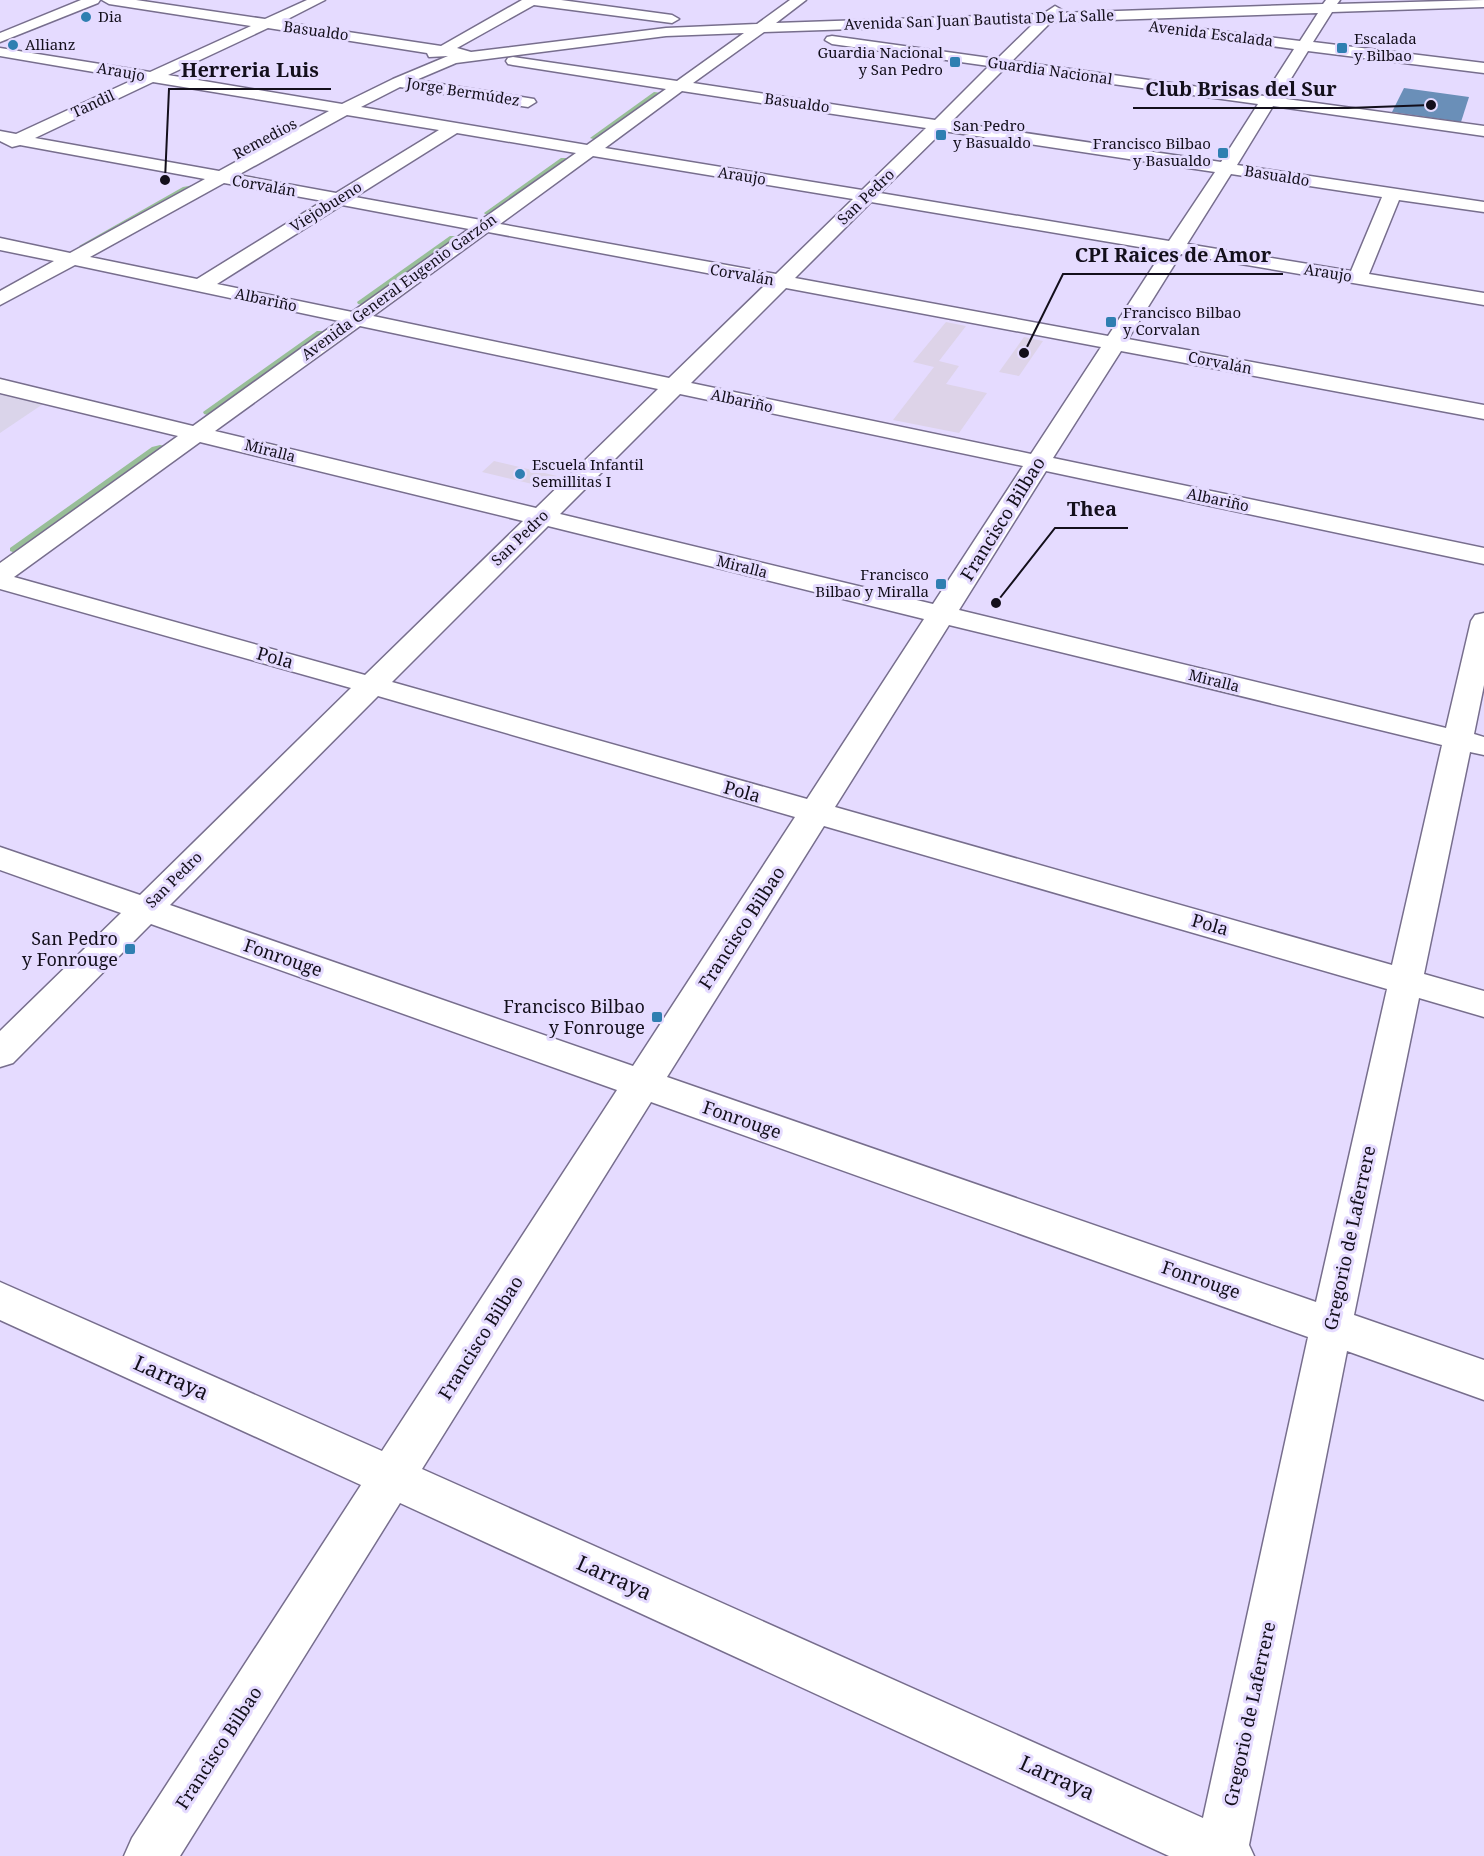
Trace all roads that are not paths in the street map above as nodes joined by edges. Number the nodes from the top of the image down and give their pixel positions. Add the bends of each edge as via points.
1 (93, 0) edge
2 (109, 0) edge
3 (318, 0) edge
4 (531, 0) edge
5 (779, 0) edge
6 (799, 0) edge
7 (1066, 0) edge
8 (1383, 0) edge
9 (1331, 3) edge
10 (1484, 3) edge
11 (981, 5) dead end
12 (1050, 15) junction
13 (1076, 17) joint
14 (1142, 20) junction
15 (646, 22) junction
16 (266, 24) junction
17 (746, 25) junction
18 (0, 38) edge
19 (1304, 45) junction
20 (444, 50) junction
21 (0, 51) edge
22 (475, 55) junction
23 (1001, 64) junction
24 (1484, 68) edge
25 (578, 71) junction
26 (151, 77) junction
27 (398, 82) junction
28 (660, 83) junction
29 (558, 84) dead end
30 (679, 86) junction
31 (1270, 102) junction
32 (326, 106) junction
33 (345, 109) junction
34 (940, 125) junction
35 (453, 128) junction
36 (1484, 131) edge
37 (479, 132) junction
38 (0, 136) edge
39 (17, 139) junction
40 (0, 147) edge
41 (569, 147) junction
42 (589, 150) junction
43 (1228, 168) junction
44 (209, 176) junction
45 (1393, 194) junction
46 (867, 196) junction
47 (338, 200) junction
48 (1484, 207) edge
49 (463, 223) junction
50 (484, 227) junction
51 (0, 244) edge
52 (1176, 248) junction
53 (51, 255) junction
54 (72, 259) junction
55 (1358, 278) junction
56 (780, 282) junction
57 (0, 283) edge
58 (200, 286) junction
59 (0, 299) edge
60 (1484, 299) edge
61 (333, 314) junction
62 (355, 319) junction
63 (1115, 343) junction
64 (0, 386) edge
65 (674, 387) junction
66 (1484, 412) edge
67 (184, 430) junction
68 (1039, 463) junction
69 (541, 518) junction
70 (0, 548) edge
71 (1484, 556) edge
72 (0, 575) edge
73 (0, 581) edge
74 (942, 615) junction
75 (1484, 621) edge
76 (371, 685) junction
77 (1471, 743) edge
78 (815, 813) junction
79 (0, 858) edge
80 (145, 909) junction
81 (1405, 981) junction
82 (1484, 1004) edge
83 (0, 1053) edge
84 (642, 1085) junction
85 (0, 1300) edge
86 (1331, 1325) junction
87 (1484, 1380) edge
88 (392, 1478) junction
89 (1224, 1855) edge
90 (150, 1856) edge

1 - 18 street
2 - 16 street, Basualdo
3 - 16 street, Tandil
4 - 15 street
4 - 20 street, Remedios
5 - 17 street, Avenida General Eugenio Garzón
6 - 17 street, Avenida General Eugenio Garzón
7 - 12 street, San Pedro
8 - 9 street, Avenida San Juan Bautista De La Salle
9 - 10 street, Avenida San Juan Bautista De La Salle
9 - 12 street, Avenida San Juan Bautista De La Salle
9 - 14 street, Avenida San Juan Bautista De La Salle
9 - 19 street, Francisco Bilbao
11 - 12 street
12 - 13 street, Avenida San Juan Bautista De La Salle
12 - 17 street, Avenida San Juan Bautista De La Salle
12 - 23 street, San Pedro
13 - 14 street, Avenida Escalada
14 - 19 street, Avenida Escalada
15 - 17 street, Avenida San Juan Bautista De La Salle
15 - 20 street, Avenida San Juan Bautista De La Salle
16 - 20 street, Basualdo
16 - 26 street, Tandil
17 - 22 street, Avenida San Juan Bautista De La Salle
17 - 23 street, Guardia Nacional via 771,32
17 - 28 street, Avenida General Eugenio Garzón
17 - 30 street, Avenida General Eugenio Garzón
19 - 24 street, Avenida Escalada
19 - 31 street, Francisco Bilbao
20 - 22 street, Basualdo
20 - 32 street, Remedios
21 - 26 street, Araujo
22 - 25 street, Basualdo
22 - 27 street, Remedios via 436,64
23 - 31 street, Guardia Nacional
23 - 34 street, San Pedro
25 - 28 street, Basualdo
25 - 29 street
26 - 32 street, Araujo
26 - 39 street, Tandil
27 - 33 street, Remedios
27 - 37 street, Jorge Bermúdez via 533,99
28 - 30 street, Basualdo
28 - 41 street, Avenida General Eugenio Garzón
30 - 34 street, Basualdo
30 - 42 street, Avenida General Eugenio Garzón
31 - 36 street, Guardia Nacional
31 - 43 street, Francisco Bilbao
32 - 33 street, Araujo
32 - 44 street, Remedios
33 - 35 street, Araujo
33 - 44 street, Remedios
34 - 43 street, Basualdo
34 - 46 street, San Pedro
35 - 37 street, Araujo
35 - 47 street, Viejobueno
37 - 41 street, Araujo
38 - 39 street, Corvalán
39 - 40 street, Tandil
39 - 44 street, Corvalán
41 - 42 street, Araujo
41 - 49 street, Avenida General Eugenio Garzón
42 - 46 street, Araujo
42 - 50 street, Avenida General Eugenio Garzón
43 - 45 street, Basualdo
43 - 52 street, Francisco Bilbao
44 - 47 street, Corvalán
44 - 53 street, Remedios
44 - 54 street, Remedios
45 - 48 street, Basualdo
45 - 55 street
46 - 52 street, Araujo
46 - 56 street, San Pedro
47 - 49 street, Corvalán
47 - 58 street, Viejobueno
49 - 50 street, Corvalán
49 - 61 street, Avenida General Eugenio Garzón
50 - 56 street, Corvalán
50 - 62 street, Avenida General Eugenio Garzón
51 - 53 street, Albariño
52 - 55 street, Araujo
52 - 63 street, Francisco Bilbao
53 - 54 street, Albariño
53 - 57 street, Remedios
54 - 58 street, Albariño
54 - 59 street, Remedios
55 - 60 street, Araujo
56 - 63 street, Corvalán
56 - 65 street, San Pedro
58 - 61 street, Albariño
61 - 62 street, Albariño
61 - 67 street, Avenida General Eugenio Garzón
62 - 65 street, Albariño
62 - 67 street, Avenida General Eugenio Garzón
63 - 66 street, Corvalán
63 - 68 street, Francisco Bilbao
64 - 67 street, Miralla
65 - 68 street, Albariño
65 - 69 street, San Pedro
67 - 69 street, Miralla
67 - 70 street, Avenida General Eugenio Garzón
67 - 72 street, Avenida General Eugenio Garzón
68 - 71 street, Albariño
68 - 74 street, Francisco Bilbao
69 - 74 street, Miralla
69 - 76 street, San Pedro
73 - 76 street, Pola
74 - 77 street, Miralla
74 - 78 street, Francisco Bilbao
75 - 77 street, Gregorio de Laferrere
76 - 78 street, Pola
76 - 80 street, San Pedro
77 - 81 street, Gregorio de Laferrere
78 - 81 street, Pola
78 - 84 street, Francisco Bilbao
79 - 80 street, Fonrouge
80 - 83 street, San Pedro
80 - 84 street, Fonrouge
81 - 82 street, Pola
81 - 86 street, Gregorio de Laferrere
84 - 86 street, Fonrouge
84 - 88 street, Francisco Bilbao
85 - 88 street, Larraya
86 - 87 street, Fonrouge
86 - 89 street, Gregorio de Laferrere
88 - 89 street, Larraya
88 - 90 street, Francisco Bilbao

